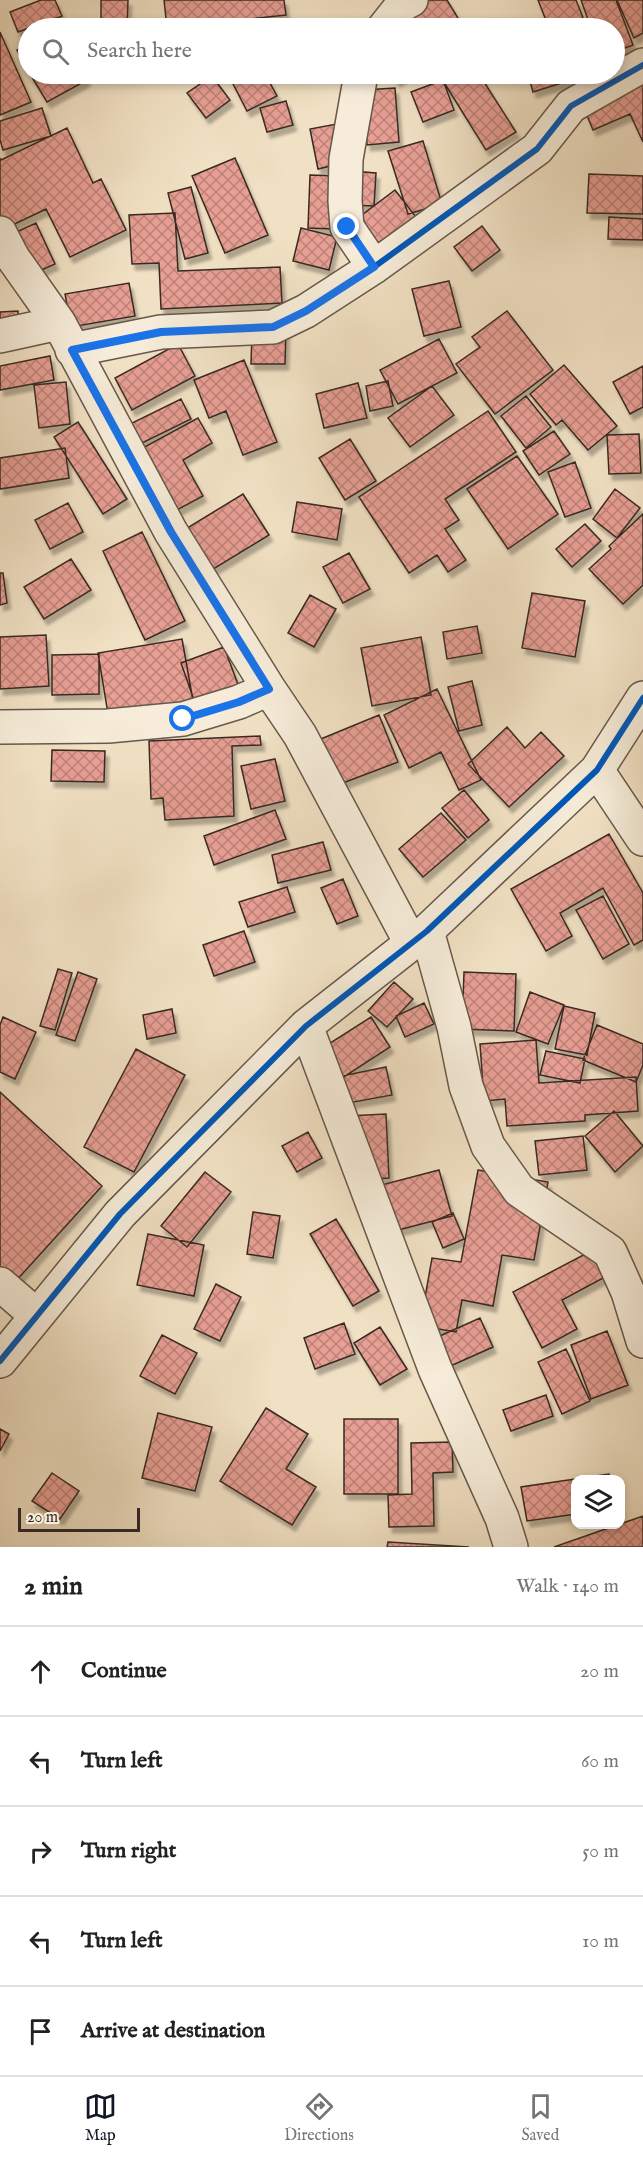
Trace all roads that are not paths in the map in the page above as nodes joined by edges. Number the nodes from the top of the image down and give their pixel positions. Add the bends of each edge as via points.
1 (411, 0) edge
2 (392, 18) edge
3 (643, 65) edge
4 (625, 75) edge
5 (359, 84) edge
6 (610, 84) edge
7 (0, 233) edge
8 (374, 267) junction
9 (0, 336) edge
10 (66, 336) junction
11 (269, 689) junction
12 (643, 698) edge
13 (0, 727) edge
14 (597, 770) junction
15 (643, 839) edge
16 (419, 937) junction
17 (306, 1026) junction
18 (0, 1284) edge
19 (36, 1315) junction
20 (643, 1341) edge
21 (0, 1362) edge
22 (511, 1547) edge

1 - 2 street
3 - 4 street
5 - 8 street via 346,159 347,227
6 - 8 street via 571,106 537,149
7 - 10 street
8 - 10 street via 306,311 273,327
9 - 10 street
10 - 11 street via 171,532
11 - 13 street via 183,719 108,726
11 - 16 street
12 - 14 street
14 - 15 street
14 - 16 street
16 - 17 street
16 - 20 street via 454,1027 466,1086 488,1146 519,1190 610,1252
17 - 19 street via 120,1214
17 - 22 street via 435,1369 502,1518
18 - 19 street
19 - 21 street

